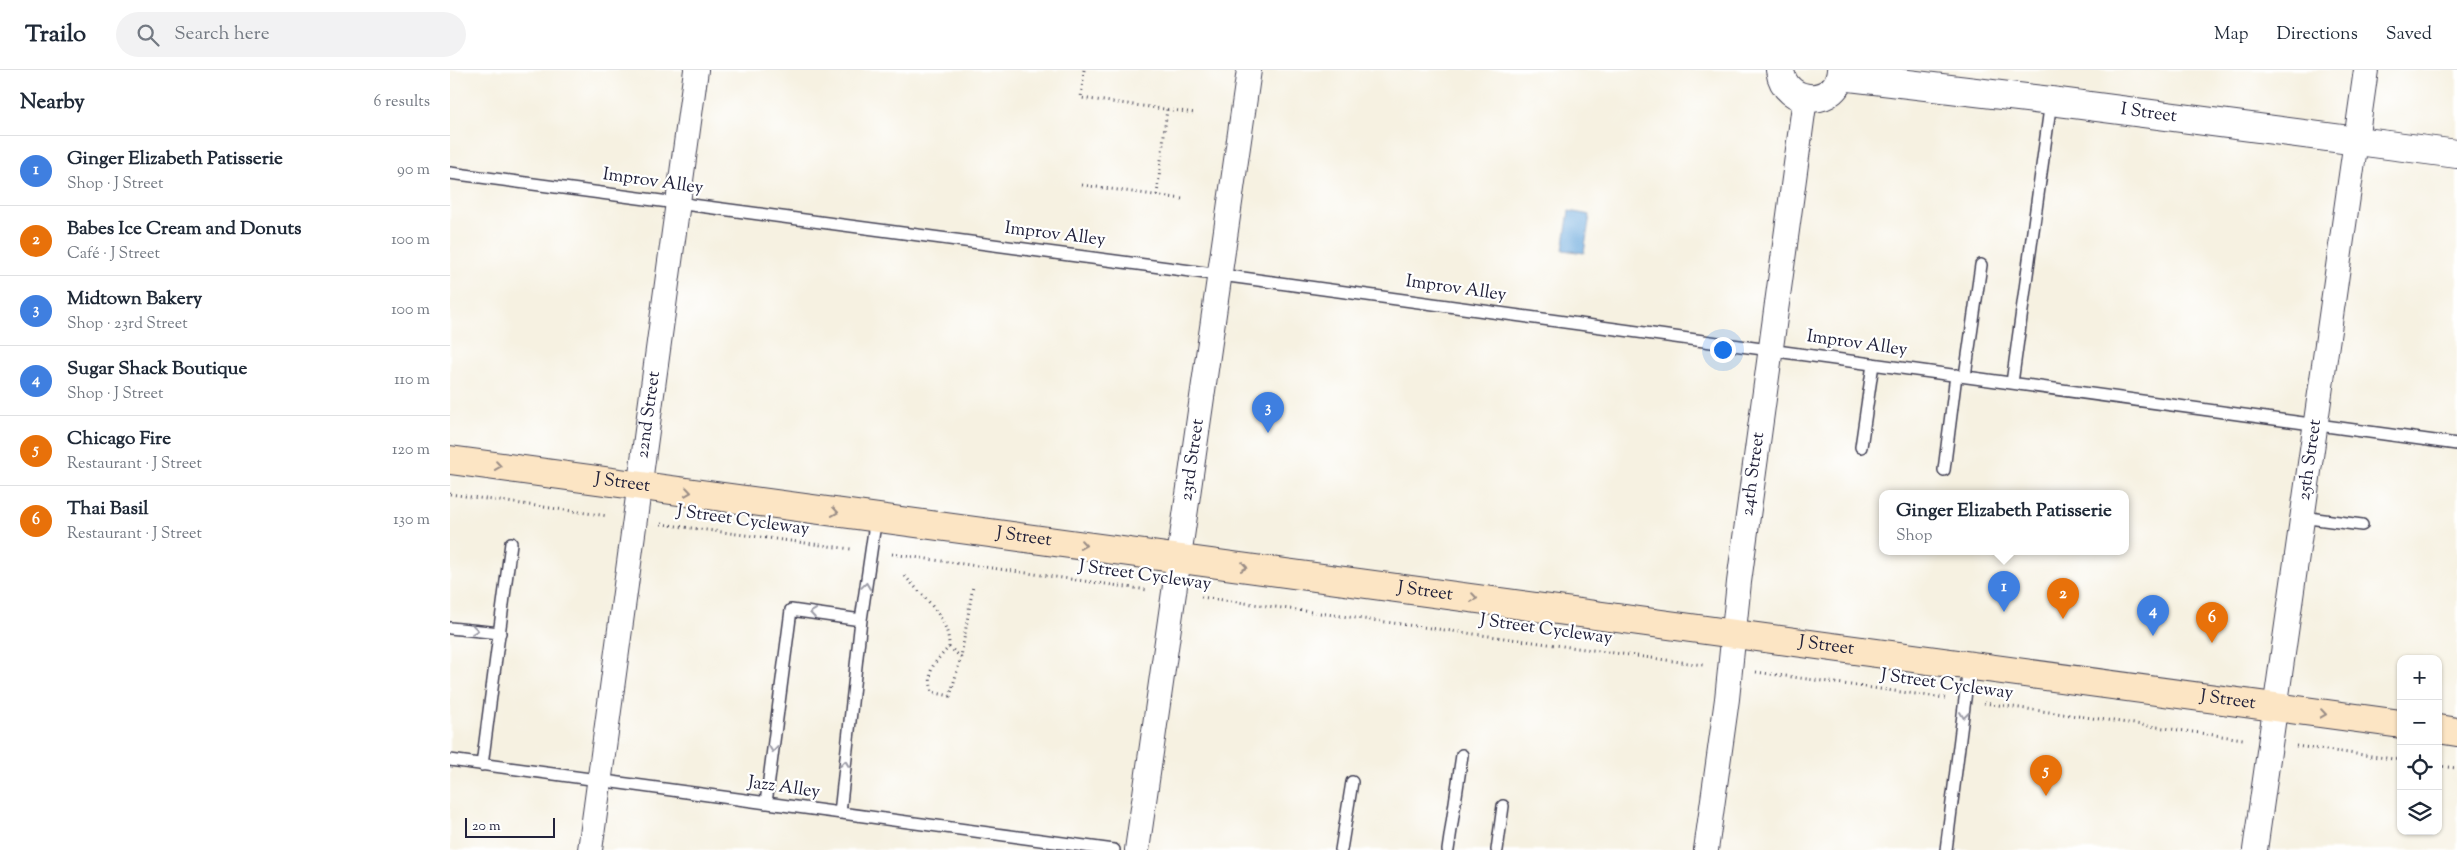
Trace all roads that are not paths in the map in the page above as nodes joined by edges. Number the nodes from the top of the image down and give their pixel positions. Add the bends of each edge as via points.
1 (696, 70) edge
2 (1249, 70) edge
3 (1780, 70) edge
4 (2366, 70) edge
5 (1841, 73) edge
6 (1805, 98) junction
7 (2050, 100) junction
8 (2356, 142) junction
9 (2457, 154) edge
10 (450, 172) edge
11 (679, 203) junction
12 (1981, 265) dead end
13 (1220, 275) junction
14 (1772, 350) junction
15 (1873, 364) junction
16 (1960, 376) junction
17 (2012, 383) junction
18 (2314, 424) junction
19 (2457, 444) edge
20 (1862, 446) dead end
21 (450, 460) edge
22 (1944, 470) dead end
23 (640, 485) junction
24 (2301, 516) junction
25 (876, 517) junction
26 (2362, 525) dead end
27 (511, 543) dead end
28 (1179, 558) junction
29 (861, 620) junction
30 (450, 628) edge
31 (500, 633) junction
32 (1734, 634) junction
33 (1969, 667) junction
34 (2275, 707) junction
35 (2397, 723) edge
36 (2442, 730) edge
37 (2457, 732) edge
38 (1462, 755) dead end
39 (450, 760) edge
40 (482, 764) junction
41 (601, 781) junction
42 (1352, 782) dead end
43 (766, 803) junction
44 (1503, 806) dead end
45 (840, 813) junction
46 (590, 850) edge
47 (1114, 850) edge
48 (1137, 850) edge
49 (1341, 850) edge
50 (1448, 850) edge
51 (1498, 850) edge
52 (1706, 850) edge
53 (1946, 850) edge
54 (2255, 850) edge

1 - 11 street, 22nd Street
2 - 13 street, 23rd Street
3 - 6 street via 1788,89
4 - 8 street, 25th Street
5 - 6 street via 1827,94
5 - 7 street, I Street
6 - 14 street, 24th Street
7 - 8 street, I Street
7 - 17 lane
8 - 9 street, I Street
8 - 18 street, 25th Street
10 - 11 lane, Improv Alley
11 - 13 lane, Improv Alley
11 - 23 street, 22nd Street
12 - 16 lane
13 - 14 lane, Improv Alley
13 - 28 street, 23rd Street
14 - 15 lane, Improv Alley
14 - 32 street, 24th Street
15 - 16 lane, Improv Alley
15 - 20 lane
16 - 17 lane, Improv Alley
16 - 22 lane
17 - 18 lane, Improv Alley
18 - 19 lane, Improv Alley
18 - 24 street, 25th Street
21 -> 23 main road, J Street
23 -> 25 main road, J Street
23 - 41 street, 22nd Street
24 - 26 lane
24 - 34 street, 25th Street
25 -> 28 main road, J Street
29 -> 25 lane
27 - 31 lane
28 -> 32 main road, J Street
28 - 48 street, 23rd Street
29 -> 43 lane via 791,610
45 -> 29 lane
30 -> 31 lane
31 - 40 lane
32 - 33 main road, J Street
32 - 52 street, 24th Street
33 - 34 main road, J Street
33 -> 53 lane
34 -> 35 main road, J Street
34 - 54 street, 25th Street
36 - 37 main road
38 - 50 lane
39 - 40 lane, Jazz Alley
40 - 41 lane, Jazz Alley
41 - 43 lane, Jazz Alley
41 - 46 street, 22nd Street
42 - 49 lane
43 - 45 lane, Jazz Alley
44 - 51 lane
45 - 47 lane, Jazz Alley

